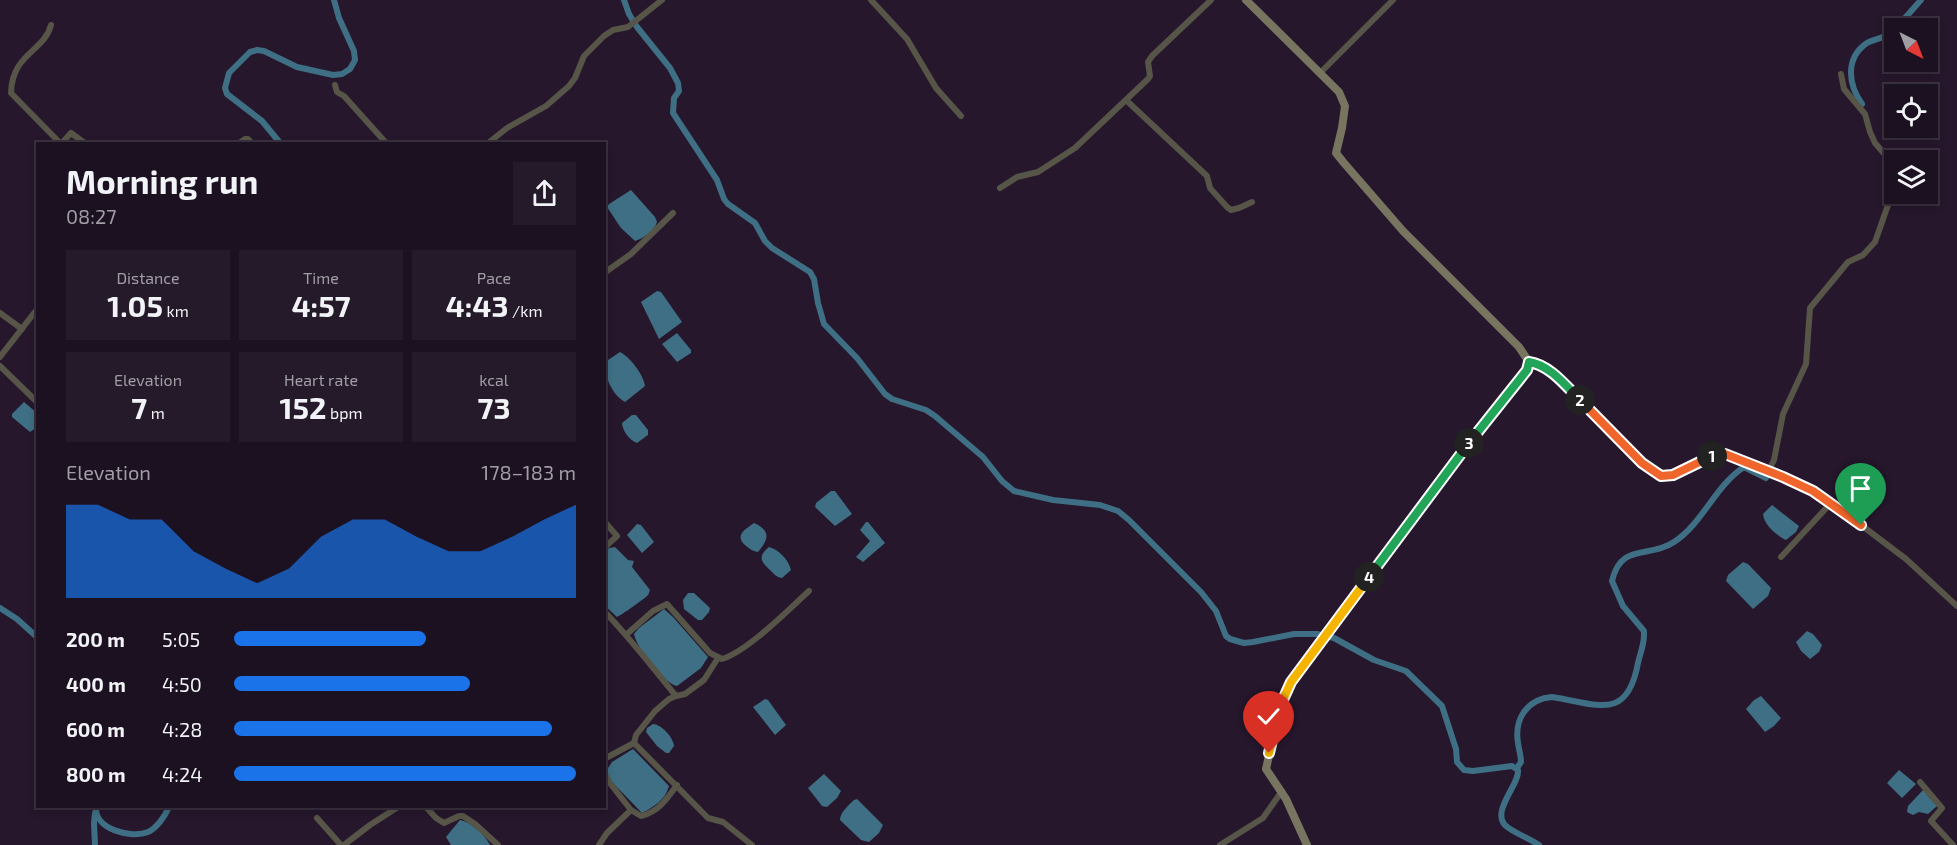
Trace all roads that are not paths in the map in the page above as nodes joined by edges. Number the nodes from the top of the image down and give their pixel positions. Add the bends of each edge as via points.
1 (662, 0) edge
2 (871, 0) edge
3 (1210, 0) edge
4 (1246, 0) edge
5 (1393, 0) edge
6 (51, 25) dead end
7 (1320, 73) junction
8 (1841, 74) dead end
9 (335, 85) dead end
10 (1127, 101) junction
11 (961, 116) dead end
12 (59, 142) edge
13 (63, 142) edge
14 (83, 142) edge
15 (385, 142) edge
16 (490, 142) edge
17 (1884, 153) edge
18 (1000, 188) dead end
19 (1252, 202) dead end
20 (1888, 204) edge
21 (673, 213) dead end
22 (606, 272) edge
23 (36, 311) edge
24 (0, 313) edge
25 (22, 329) junction
26 (0, 357) edge
27 (1529, 362) junction
28 (0, 366) edge
29 (36, 401) edge
30 (1768, 472) junction
31 (1830, 504) junction
32 (606, 522) edge
33 (606, 546) edge
34 (1781, 556) dead end
35 (809, 591) dead end
36 (1957, 606) edge
37 (606, 613) edge
38 (627, 634) junction
39 (718, 658) junction
40 (676, 696) junction
41 (634, 743) junction
42 (606, 758) edge
43 (606, 777) edge
44 (1920, 782) dead end
45 (677, 785) junction
46 (1282, 791) junction
47 (396, 808) edge
48 (427, 808) edge
49 (631, 810) junction
50 (317, 818) dead end
51 (343, 845) edge
52 (498, 845) edge
53 (599, 845) edge
54 (752, 845) edge
55 (1220, 845) edge
56 (1307, 845) edge
57 (1953, 845) edge

1 - 16 street via 628,27 613,30 591,47 569,86
2 - 11 street via 907,39 936,88
3 - 10 street via 1152,56 1148,62 1150,76
4 - 7 main road
5 - 7 street
6 - 12 street via 48,34 19,64 11,93
7 - 27 main road via 1340,92 1345,106 1336,153 1403,231 1519,347
8 - 17 street via 1844,89 1865,114 1875,143
9 - 15 street via 337,92
10 - 18 street via 1075,148 1038,172 1017,177
10 - 19 street via 1207,176 1210,188 1227,207 1231,210
13 - 14 street via 71,133
20 - 30 street via 1875,242 1863,255 1848,262 1810,308 1806,364 1783,414
21 - 22 street via 631,254
23 - 25 street
24 - 25 street
25 - 26 street
27 - 30 street via 1558,378 1642,463 1661,476 1673,475 1718,454
27 - 46 main road via 1527,370 1291,682 1281,704 1267,764 1268,773
28 - 29 street
30 - 31 street via 1813,491
31 - 34 street
31 - 36 street via 1906,559
32 - 33 street via 617,536
35 - 39 street via 748,645 731,656
37 - 38 street
38 - 39 street via 667,604
38 - 40 street
39 - 40 street via 704,680
40 - 41 street via 656,711
41 - 42 street
41 - 45 street
43 - 49 street
44 - 57 street via 1941,808 1931,821
45 - 49 street via 660,807 640,816
45 - 54 street via 708,818 723,822
46 - 55 street via 1263,818
46 - 56 main road
47 - 51 street
48 - 52 street via 444,824 459,816 466,818
49 - 53 street
50 - 51 street

